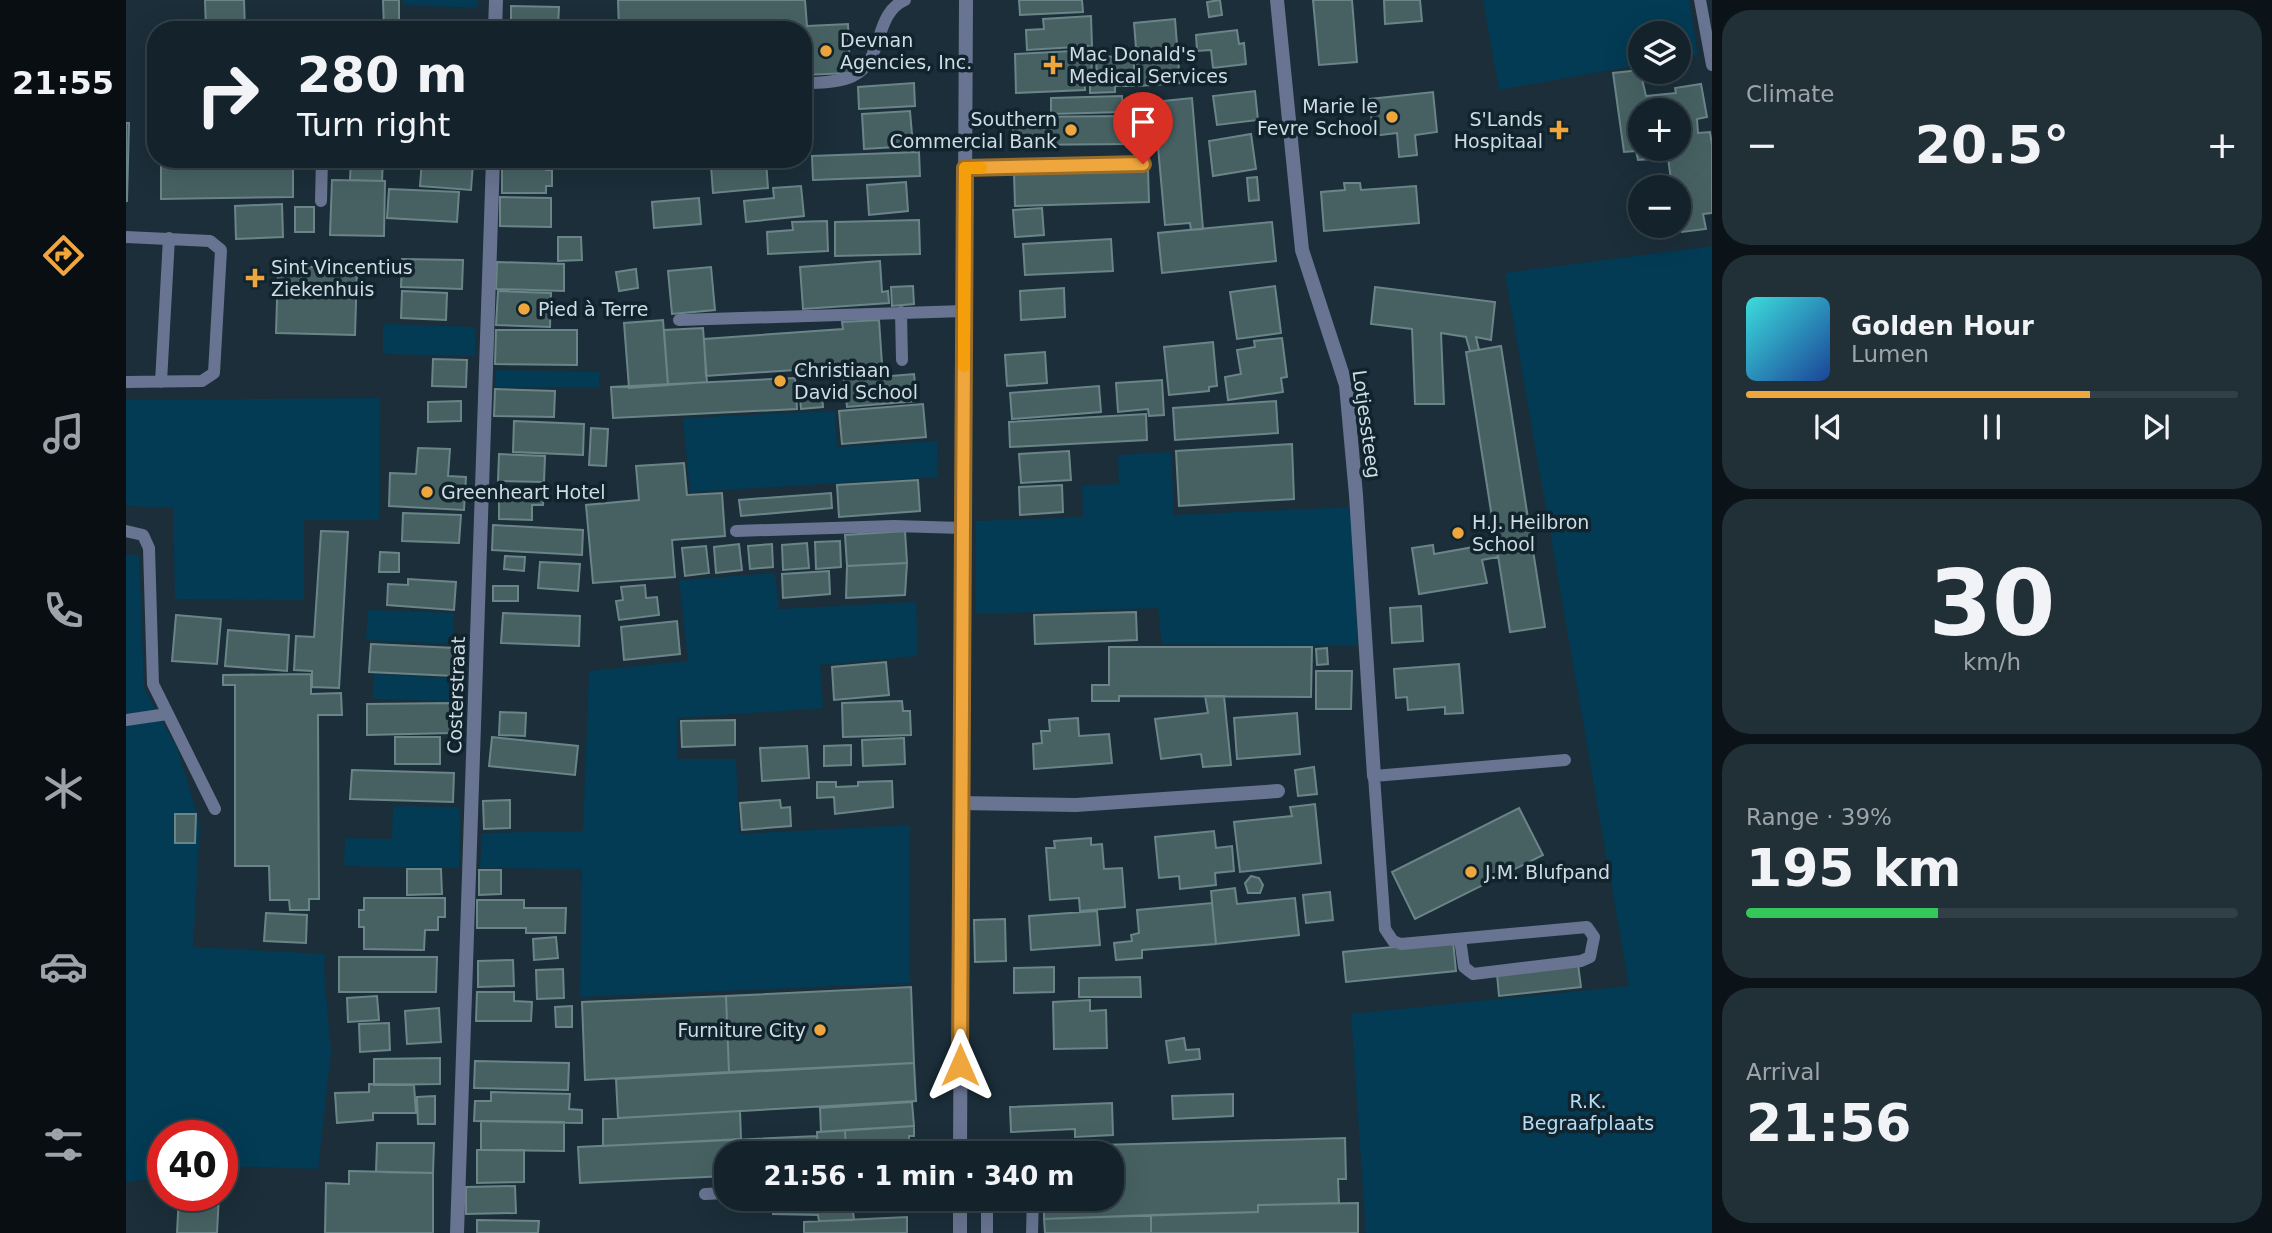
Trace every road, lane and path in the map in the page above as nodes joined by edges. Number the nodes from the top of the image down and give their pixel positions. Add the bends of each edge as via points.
1 (496, 0) edge
2 (905, 0) edge
3 (966, 0) edge
4 (1277, 0) edge
5 (1700, 0) edge
6 (495, 21) edge
7 (1712, 65) edge
8 (812, 83) edge
9 (1143, 164) dead end
10 (322, 168) edge
11 (493, 168) edge
12 (965, 168) junction
13 (321, 201) dead end
14 (126, 237) edge
15 (169, 238) junction
16 (964, 310) junction
17 (901, 312) junction
18 (679, 320) dead end
19 (902, 360) dead end
20 (126, 382) edge
21 (161, 382) junction
22 (962, 528) junction
23 (126, 531) edge
24 (736, 531) dead end
25 (167, 714) junction
26 (126, 720) edge
27 (1565, 760) dead end
28 (1374, 776) junction
29 (1278, 792) dead end
30 (960, 803) junction
31 (215, 809) dead end
32 (1460, 939) junction
33 (960, 1141) edge
34 (714, 1193) edge
35 (705, 1194) dead end
36 (960, 1211) edge
37 (987, 1211) edge
38 (1033, 1211) edge
39 (457, 1233) edge
40 (960, 1233) edge
41 (987, 1233) edge
42 (1032, 1233) edge

1 - 6 street
2 - 8 lane via 886,15 870,62 855,75
3 - 12 street
4 - 28 street, Lotjessteeg via 1302,250 1346,385
5 - 7 lane
9 - 12 lane
10 - 13 lane
11 - 39 street, Costerstraat
12 - 16 street
14 - 15 lane
15 - 21 lane
15 - 21 lane via 210,241 221,250 216,370 202,381
16 - 17 lane
16 - 22 street
17 - 18 lane
17 - 19 lane
20 - 21 lane
22 - 24 lane
22 - 30 street
23 - 25 lane via 143,535 149,548 153,684
25 - 26 lane
25 - 31 lane
27 - 28 lane
28 - 32 lane via 1385,929 1401,944
29 - 30 street via 1076,804
30 - 33 street
32 - 32 lane via 1587,927 1594,937 1590,957 1581,961 1473,974 1464,967
34 - 35 lane
36 - 40 street
37 - 41 lane
38 - 42 lane

